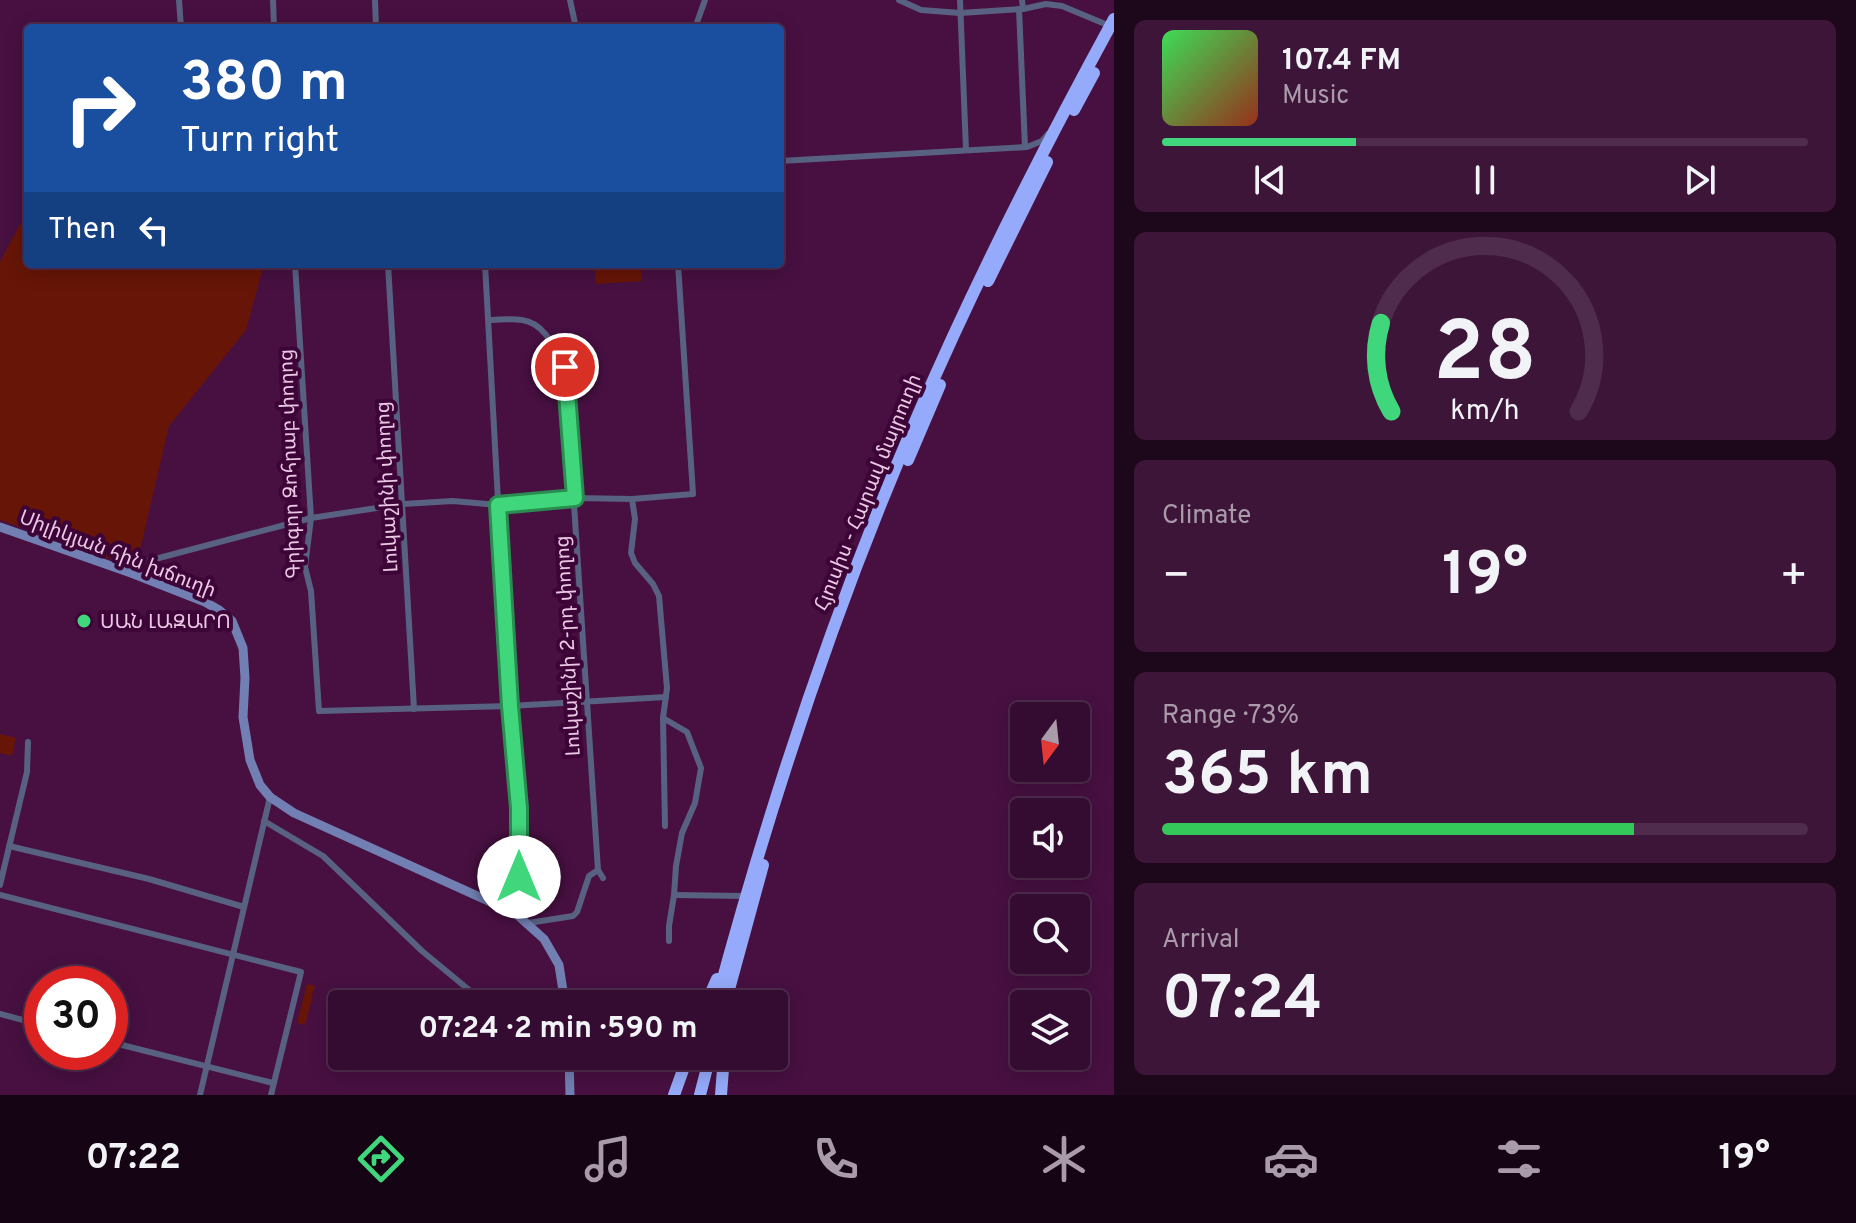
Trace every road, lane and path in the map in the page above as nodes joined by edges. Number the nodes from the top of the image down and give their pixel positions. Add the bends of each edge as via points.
1 (179, 0) edge
2 (273, 0) edge
3 (375, 0) edge
4 (570, 0) edge
5 (705, 0) edge
6 (960, 0) edge
7 (1022, 0) edge
8 (901, 1) edge
9 (1021, 9) junction
10 (960, 13) junction
11 (181, 24) edge
12 (274, 24) edge
13 (376, 24) edge
14 (575, 24) edge
15 (697, 24) edge
16 (1113, 27) edge
17 (1061, 119) junction
18 (1026, 147) junction
19 (966, 150) junction
20 (784, 161) edge
21 (1026, 184) junction
22 (295, 268) edge
23 (388, 268) edge
24 (485, 268) edge
25 (678, 268) edge
26 (489, 320) junction
27 (575, 498) junction
28 (632, 499) junction
29 (403, 504) junction
30 (498, 505) junction
31 (311, 518) junction
32 (0, 527) edge
33 (118, 569) junction
34 (666, 697) junction
35 (586, 701) junction
36 (510, 706) junction
37 (414, 709) junction
38 (663, 718) junction
39 (28, 742) dead end
40 (270, 797) junction
41 (264, 821) junction
42 (665, 826) dead end
43 (9, 846) junction
44 (598, 870) junction
45 (603, 878) dead end
46 (0, 885) edge
47 (0, 895) edge
48 (674, 895) junction
49 (745, 896) junction
50 (244, 907) junction
51 (515, 913) junction
52 (528, 923) junction
53 (669, 941) dead end
54 (232, 956) junction
55 (726, 967) junction
56 (469, 990) edge
57 (563, 990) edge
58 (711, 990) edge
59 (720, 990) edge
60 (729, 990) edge
61 (0, 1014) edge
62 (24, 1020) edge
63 (128, 1046) edge
64 (207, 1066) junction
65 (569, 1070) edge
66 (683, 1070) edge
67 (698, 1070) edge
68 (706, 1070) edge
69 (723, 1070) edge
70 (273, 1083) junction
71 (200, 1095) edge
72 (271, 1095) edge
73 (570, 1095) edge
74 (674, 1095) edge
75 (692, 1095) edge
76 (700, 1095) edge
77 (721, 1095) edge

1 - 11 street
2 - 12 street
3 - 13 street
4 - 14 street
5 - 15 street
6 - 10 street
7 - 9 street
8 - 10 street via 921,10
9 - 10 street
9 - 16 street via 1062,6
9 - 18 street
10 - 19 street
16 - 17 highway, Հյուսիս - Հարավ մայրուղի
16 - 60 highway, Հյուսիս - Հարավ մայրուղի via 945,372 881,525 811,713
17 - 18 street via 1042,141
17 - 21 highway, Հյուսիս - Հարավ մայրուղի
18 - 19 street
18 - 21 street via 1033,157
19 - 20 street
21 - 49 highway, Հյուսիս - Հարավ մայրուղի via 945,353 860,558
22 - 31 street, Գրիգոր Զոհրաբ փողոց
23 - 29 street, Լուկաշինի փողոց
24 - 26 street
25 - 28 street via 693,494
26 - 27 street, Լուկաշինի 2-րդ փողոց via 524,320 536,326 547,334 565,367
26 - 30 street
27 - 28 street
27 - 30 street
27 - 35 street, Լուկաշինի 2-րդ փողոց
28 - 34 street via 631,553 659,596
29 - 30 street
29 - 31 street
29 - 37 street, Լուկաշինի փողոց
30 - 36 street
31 - 33 street
31 - 37 street, Գրիգոր Զոհրաբ փողոց via 305,567 319,711
32 - 33 street, Սիլիկյան հին խճուղի
33 - 40 street, Սիլիկյան հին խճուղի via 205,602 232,621 243,648 243,717 250,760
34 - 35 street
34 - 38 street
35 - 36 street
35 - 44 street, Լուկաշինի 2-րդ փողոց
36 - 37 street
36 - 51 street via 519,808
38 - 42 street
38 - 48 street via 687,732 701,768 695,803 682,833
39 - 43 street via 27,772
40 - 41 street
40 - 51 street via 294,813
41 - 50 street
41 - 56 street via 323,856
43 - 46 street
43 - 50 street
44 - 45 street, Լուկաշինի 2-րդ փողոց
44 - 52 street via 589,876 573,916
47 - 54 street
48 - 49 street
48 - 53 street
49 - 55 highway, Հյուսիս - Հարավ մայրուղի
50 - 54 street
51 - 52 street
52 - 57 street via 559,965
54 - 64 street
54 - 70 street via 301,972
55 - 58 highway
55 - 59 highway, Հյուսիս - Հարավ մայրուղի
61 - 62 street
63 - 64 street
64 - 70 street
64 - 71 street
65 - 73 street
66 - 74 highway
67 - 75 highway
68 - 76 highway
69 - 77 highway
70 - 72 street

